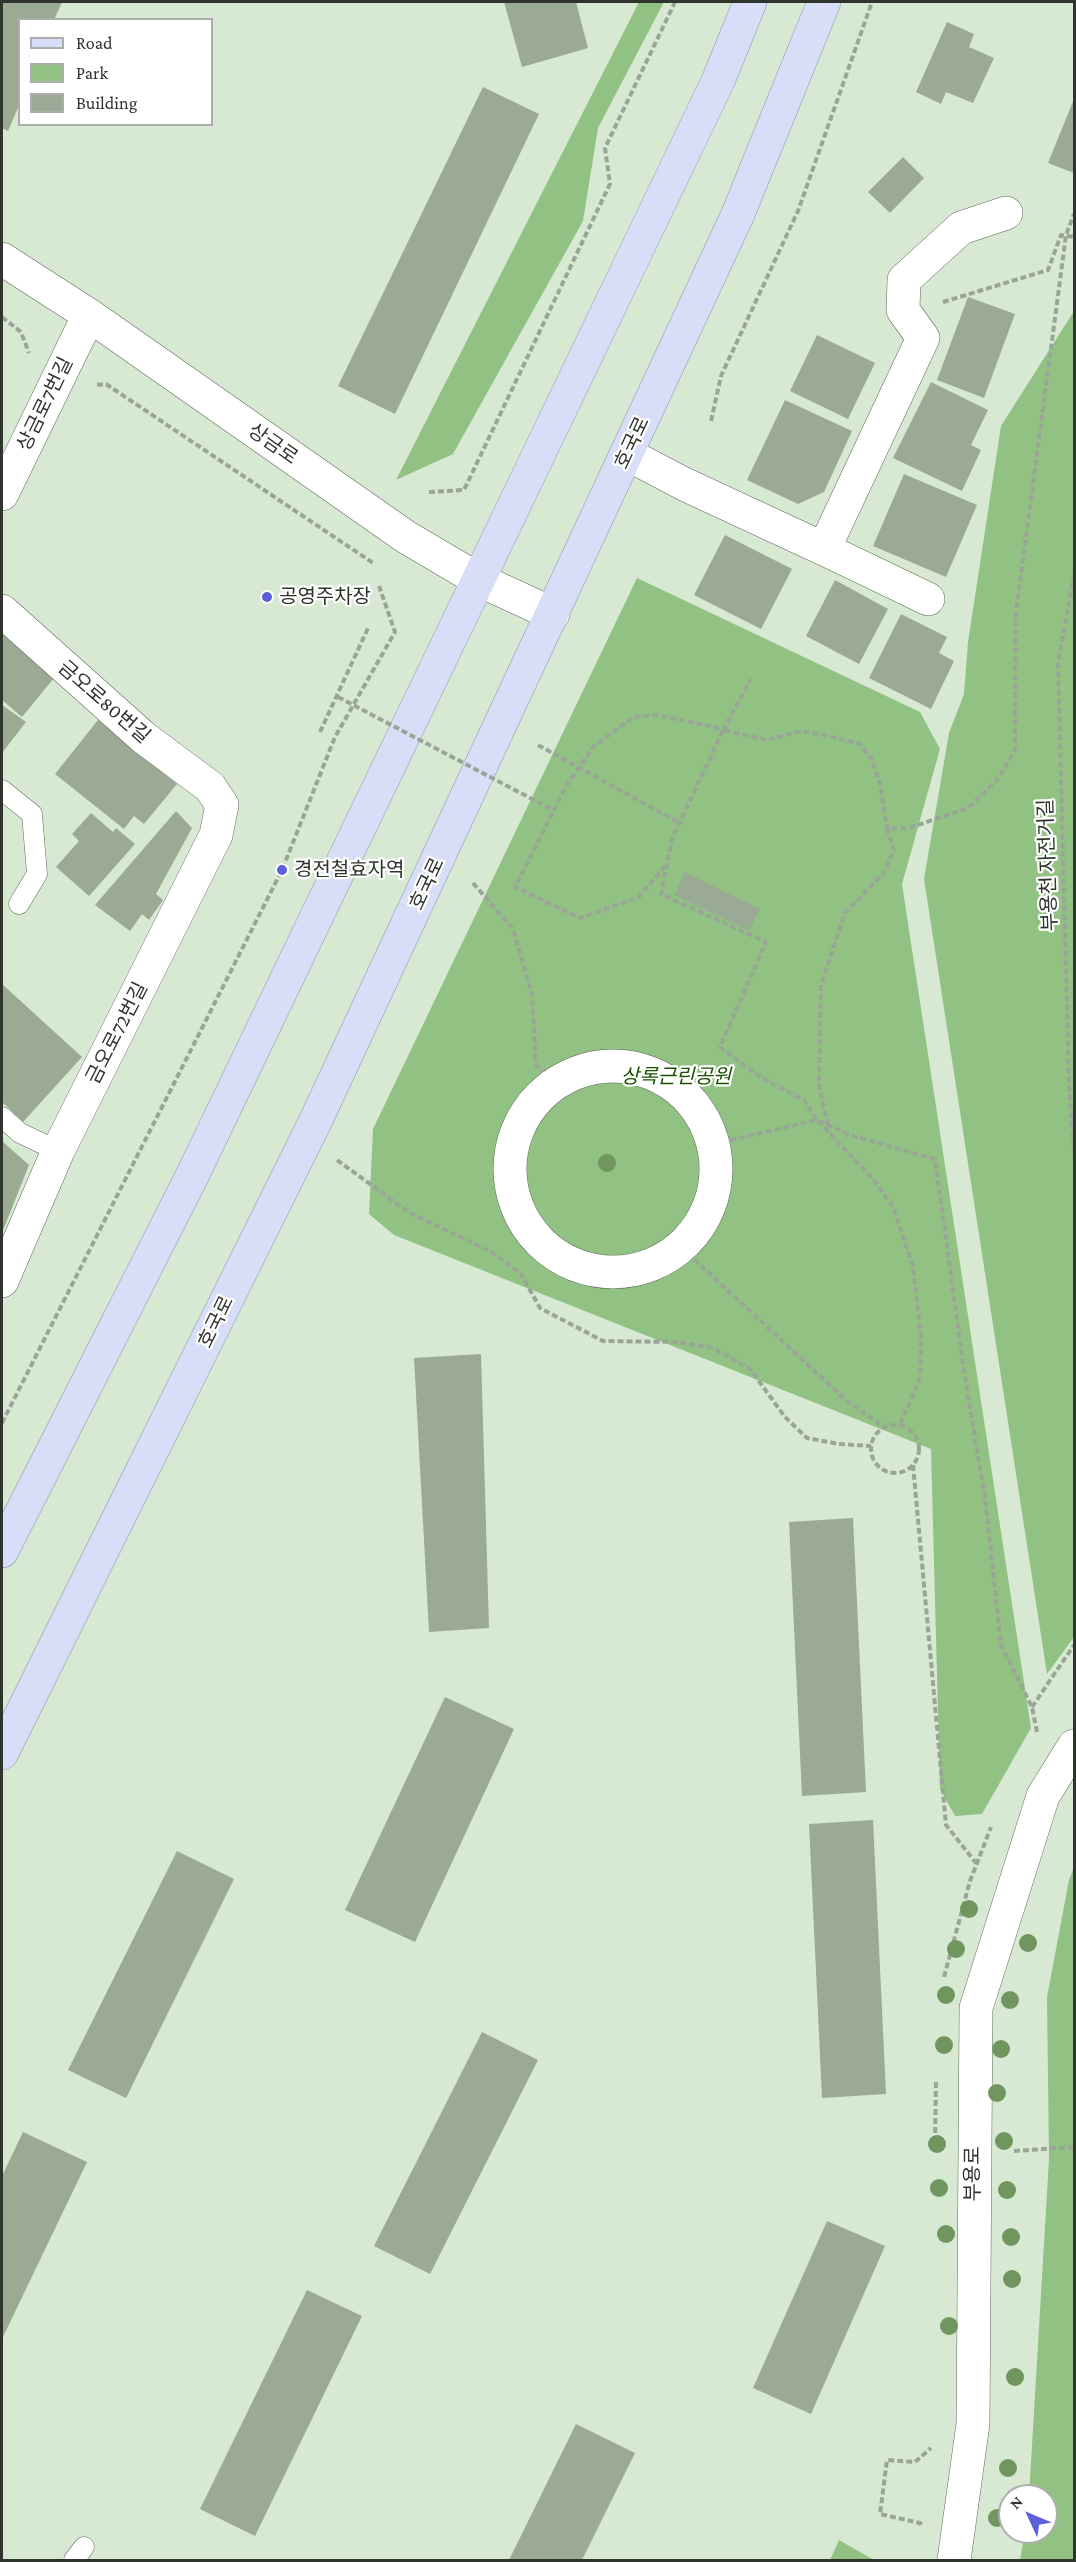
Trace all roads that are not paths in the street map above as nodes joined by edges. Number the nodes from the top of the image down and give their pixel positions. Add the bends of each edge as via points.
1 (750, 2) edge
2 (824, 2) edge
3 (1006, 213) dead end
4 (2, 259) edge
5 (89, 315) junction
6 (627, 454) junction
7 (2, 494) edge
8 (824, 549) junction
9 (479, 580) junction
10 (928, 599) dead end
11 (2, 611) edge
12 (553, 614) junction
13 (210, 787) joint
14 (2, 790) edge
15 (19, 904) dead end
16 (2, 1117) edge
17 (58, 1151) junction
18 (681, 1247) joint
19 (2, 1281) edge
20 (2, 1551) edge
21 (1074, 1746) edge
22 (2, 1753) edge
23 (954, 2560) edge

1 - 9 main road via 718,81
2 - 6 main road, 호국로 via 738,214
3 - 8 street via 961,228 904,279 903,310 923,338
4 - 5 street, 상금로
5 - 7 street, 상금로7번길
5 - 9 street, 상금로 via 406,537
6 - 8 street
6 - 12 main road, 호국로
8 - 10 street
9 - 12 street, 상금로
9 - 20 main road via 193,1174
11 - 13 street, 금오로80번길 via 143,737
12 - 22 main road, 호국로 via 315,1122
13 - 17 street, 금오로72번길 via 222,805 216,835
14 - 15 lane via 32,814 37,874
16 - 17 lane via 20,1133
17 - 19 street, 금오로72번길
18 - 18 street via 640,1269 593,1270 570,1263 533,1234 520,1214 510,1168 521,1122 552,1086 593,1068 638,1068 678,1088 694,1104 706,1123 717,1166 708,1210
21 - 23 street, 부용로 via 1043,1797 976,2008 973,2424

